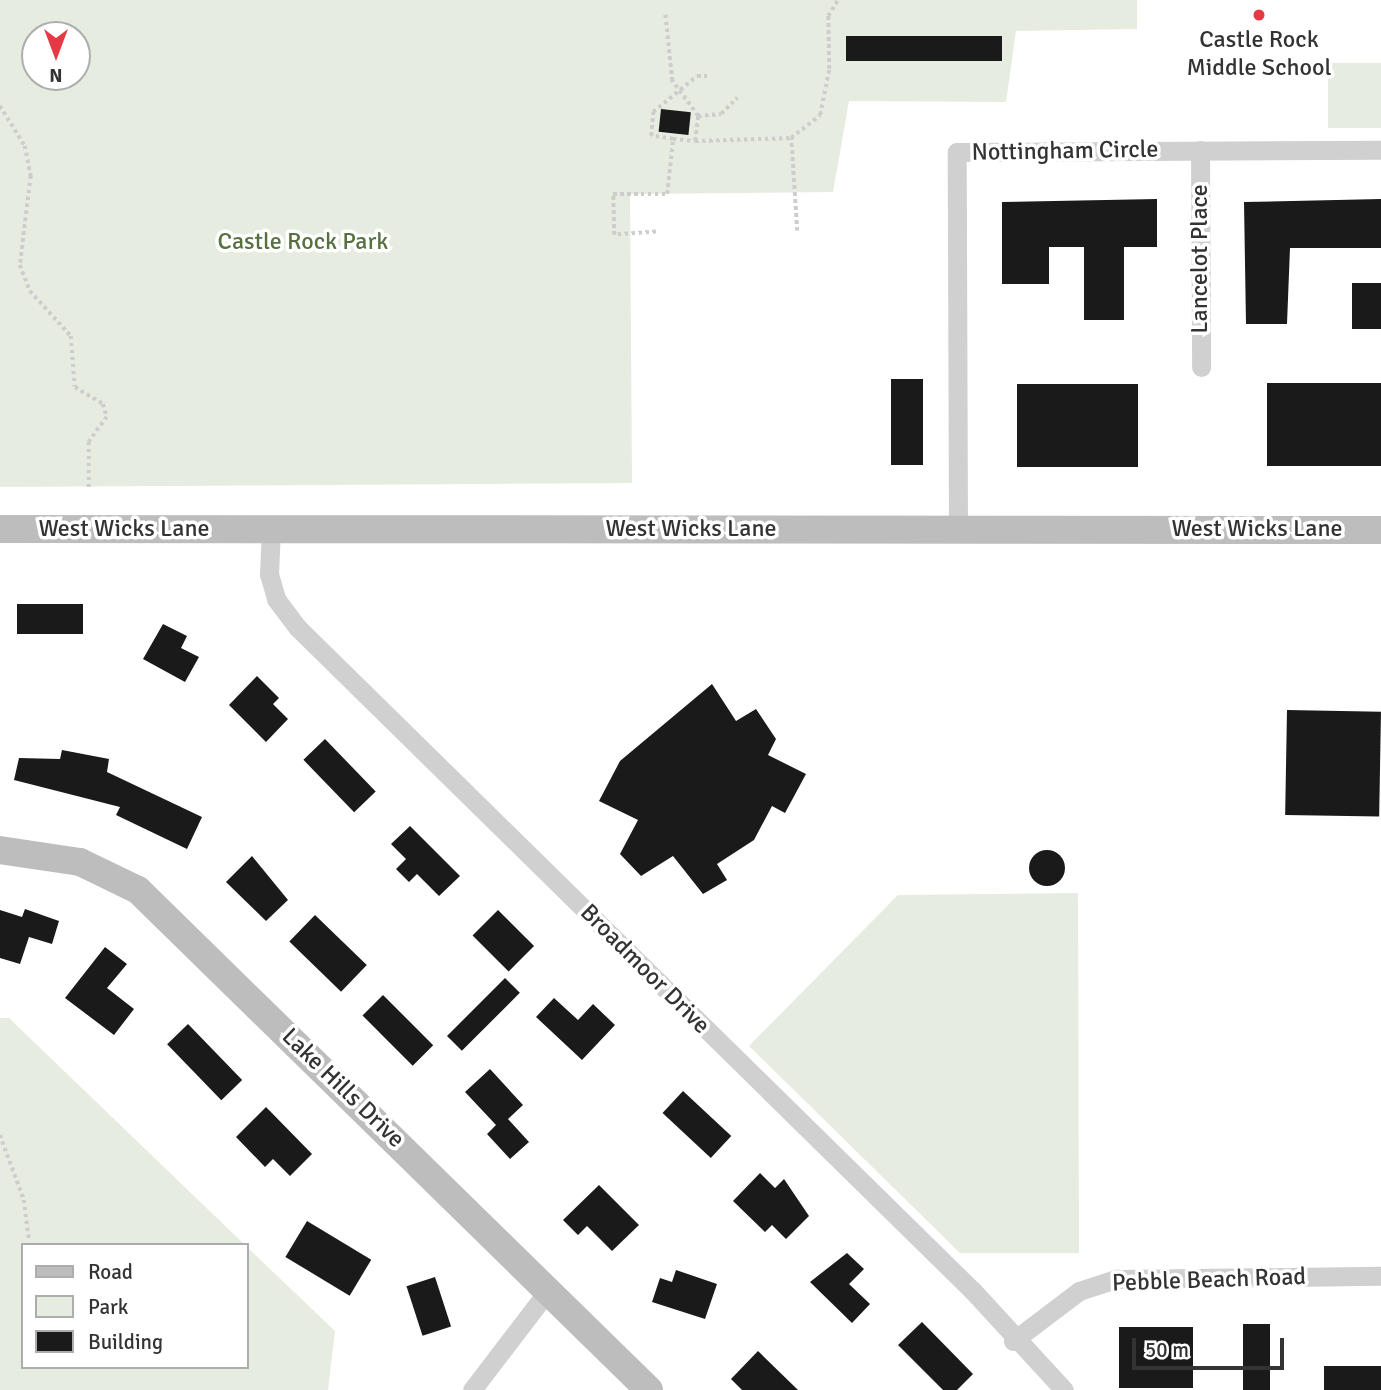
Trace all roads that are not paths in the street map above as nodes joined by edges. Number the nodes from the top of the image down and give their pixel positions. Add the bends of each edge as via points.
1 (1381, 149) edge
2 (1200, 150) junction
3 (1200, 368) dead end
4 (958, 528) junction
5 (0, 529) edge
6 (271, 530) junction
7 (1381, 530) edge
8 (0, 850) edge
9 (1381, 1276) edge
10 (550, 1288) junction
11 (1013, 1342) junction
12 (472, 1390) edge
13 (649, 1390) edge
14 (1064, 1390) edge

1 - 2 street, Nottingham Circle
2 - 3 street, Lancelot Place
2 - 4 street, Nottingham Circle via 957,152
4 - 6 main road, West Wicks Lane
4 - 7 main road, West Wicks Lane
5 - 6 main road, West Wicks Lane
6 - 11 street, Broadmoor Drive via 273,587 298,628 972,1291
8 - 10 main road, Lake Hills Drive via 80,862 138,890
9 - 11 street, Pebble Beach Road via 1117,1279 1079,1291
10 - 12 street
10 - 13 main road, Lake Hills Drive
11 - 14 street, Broadmoor Drive

